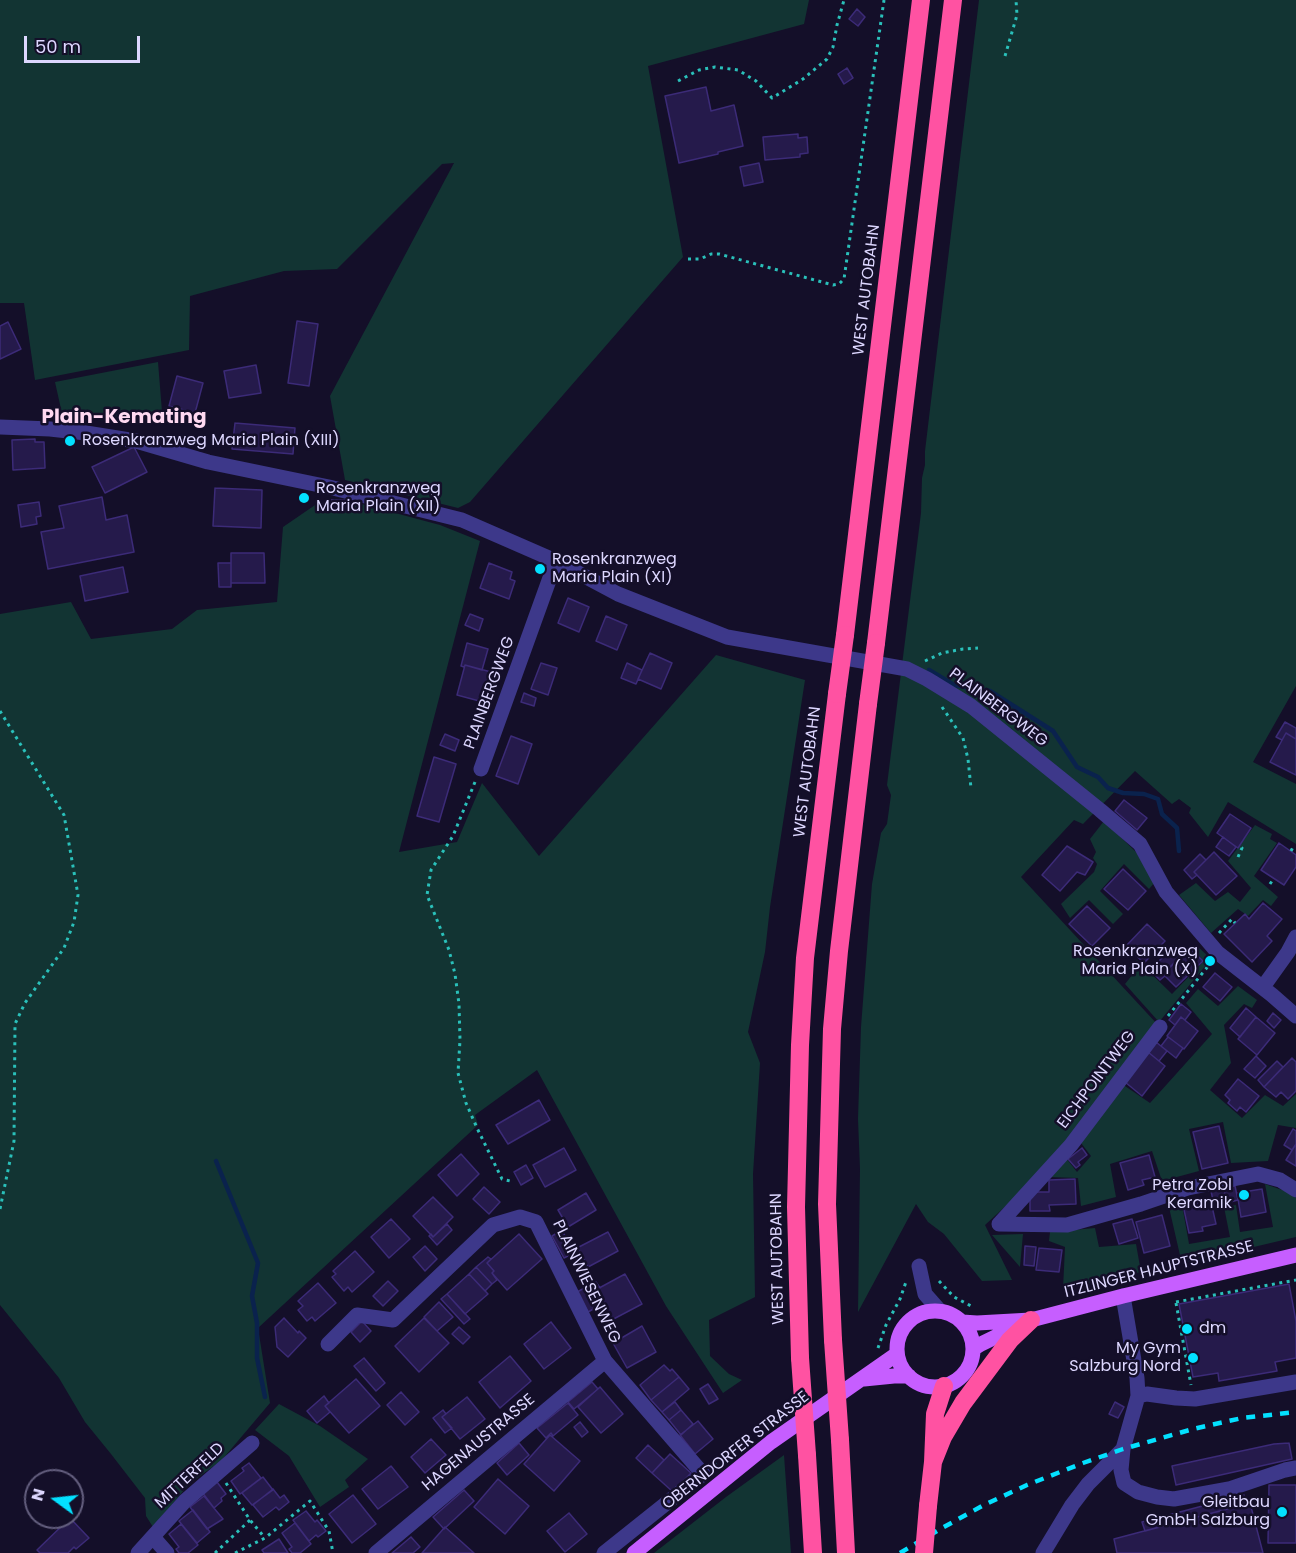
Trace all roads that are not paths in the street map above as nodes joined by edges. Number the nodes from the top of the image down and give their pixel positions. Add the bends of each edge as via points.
1 (921, 0) edge
2 (953, 0) edge
3 (0, 427) edge
4 (556, 561) junction
5 (481, 769) road end
6 (1296, 937) edge
7 (1263, 987) junction
8 (1296, 1016) edge
9 (1160, 1027) road end
10 (1296, 1190) edge
11 (1296, 1256) edge
12 (919, 1266) dead end
13 (1123, 1296) junction
14 (940, 1311) junction
15 (1031, 1320) junction
16 (962, 1322) junction
17 (328, 1344) dead end
18 (973, 1349) junction
19 (897, 1354) junction
20 (605, 1361) junction
21 (909, 1376) junction
22 (861, 1380) junction
23 (1296, 1382) edge
24 (944, 1386) junction
25 (1138, 1396) junction
26 (252, 1443) dead end
27 (1123, 1449) junction
28 (933, 1462) junction
29 (1296, 1468) edge
30 (703, 1474) joint
31 (153, 1537) junction
32 (138, 1553) edge
33 (167, 1553) edge
34 (376, 1553) edge
35 (604, 1553) edge
36 (634, 1553) edge
37 (813, 1553) edge
38 (846, 1553) edge
39 (924, 1553) edge
40 (1043, 1553) edge

1 - 37 highway, WEST AUTOBAHN, bridge via 807,946 796,1207 800,1358
2 - 38 highway, bridge via 832,1029 827,1204
3 - 4 street, PLAINBERGWEG via 136,441 208,462 329,487 462,520
4 - 5 street, PLAINBERGWEG
4 - 7 street, PLAINBERGWEG via 618,594 727,638 907,669 927,679 971,706 1140,844 1166,892 1214,949
6 - 7 street
7 - 8 street, PLAINBERGWEG
9 - 10 street, EICHPOINTWEG via 1071,1145 999,1224 1067,1225 1188,1188 1258,1174 1280,1180
11 - 13 main road, ITZLINGER HAUPTSTRASSE
12 - 14 street via 925,1294
13 - 15 main road, ITZLINGER HAUPTSTRASSE
13 - 25 street
14 - 16 main road
14 - 19 main road via 917,1315 908,1322 897,1343
15 - 16 main road
15 - 18 main road
15 - 28 highway via 1010,1340 963,1403
16 - 18 main road
17 - 20 street, PLAINWIESENWEG via 357,1315 393,1320 493,1225 520,1217 536,1222
18 - 24 main road via 967,1371
19 - 21 main road
19 - 22 main road, OBERNDORFER STRASSE
20 - 30 street, PLAINWIESENWEG
20 - 34 street, HAGENAUSTRASSE
21 - 22 main road, OBERNDORFER STRASSE
21 - 24 main road via 921,1385
22 - 36 main road, OBERNDORFER STRASSE via 771,1442
23 - 25 street via 1194,1399
24 - 28 highway via 935,1414
25 - 27 street
26 - 31 street, MITTERFELD via 185,1502
27 - 29 street via 1124,1483 1138,1492 1174,1499 1229,1489
27 - 40 street via 1088,1484
28 - 39 highway, bridge
30 - 35 street, OBERNDORFER STRASSE
31 - 32 street, MITTERFELD
31 - 33 street

